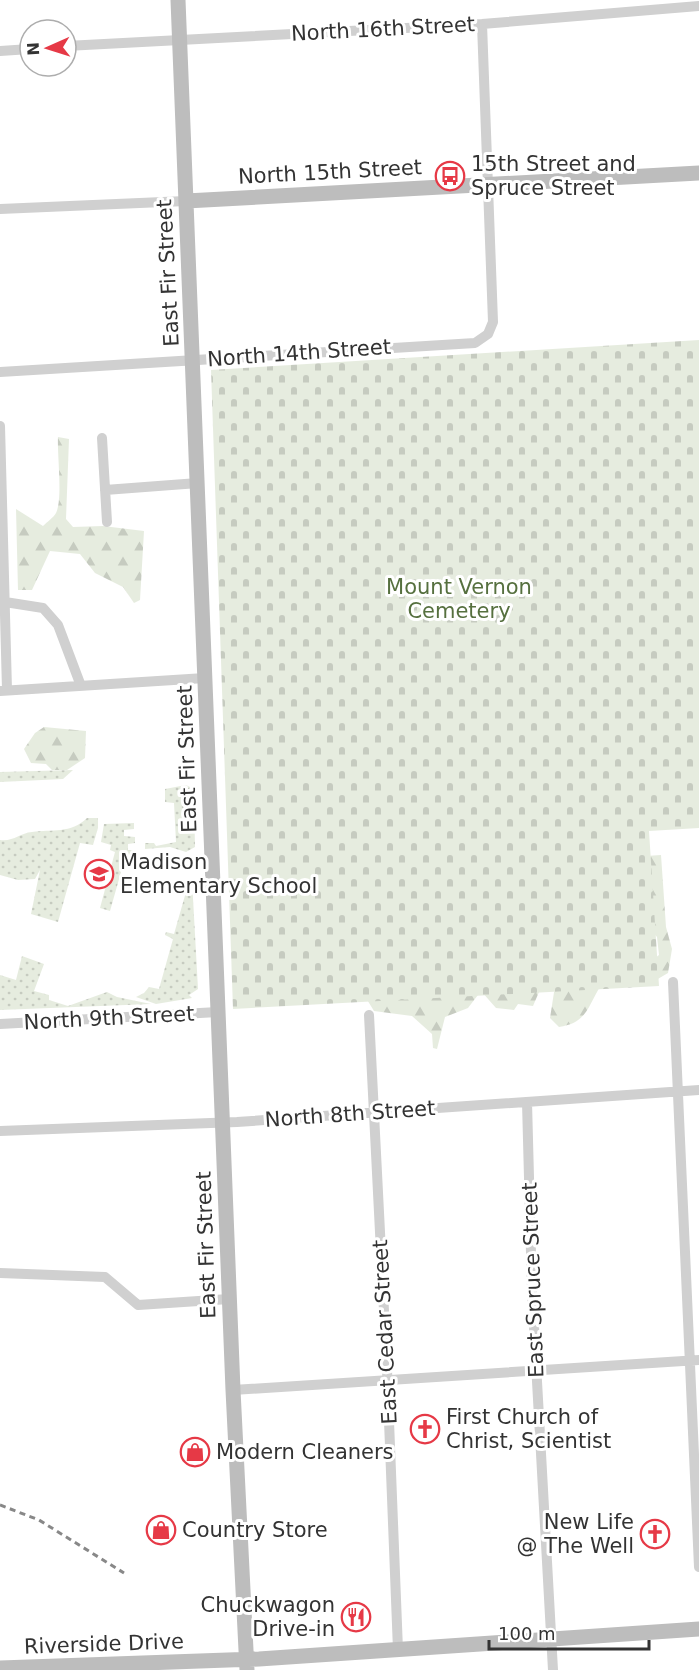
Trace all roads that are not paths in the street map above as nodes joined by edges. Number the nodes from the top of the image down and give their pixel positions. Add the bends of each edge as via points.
1 (178, 0) edge
2 (699, 6) edge
3 (482, 24) junction
4 (180, 39) junction
5 (78, 45) edge
6 (18, 50) edge
7 (0, 51) edge
8 (699, 173) edge
9 (489, 185) junction
10 (186, 201) junction
11 (0, 209) edge
12 (193, 360) junction
13 (0, 372) edge
14 (0, 426) edge
15 (102, 438) dead end
16 (1, 483) edge
17 (198, 483) junction
18 (105, 489) junction
19 (107, 522) dead end
20 (5, 602) junction
21 (205, 678) junction
22 (81, 686) junction
23 (4, 691) edge
24 (673, 982) dead end
25 (218, 1012) junction
26 (369, 1015) dead end
27 (0, 1024) edge
28 (699, 1090) edge
29 (677, 1092) junction
30 (527, 1102) junction
31 (375, 1112) junction
32 (222, 1123) junction
33 (0, 1131) edge
34 (0, 1274) edge
35 (229, 1299) junction
36 (694, 1361) edge
37 (536, 1370) junction
38 (388, 1380) junction
39 (233, 1390) junction
40 (699, 1567) edge
41 (699, 1629) edge
42 (551, 1639) junction
43 (398, 1650) junction
44 (246, 1665) edge
45 (0, 1668) edge
46 (553, 1670) edge

1 - 4 street, East Fir Street
2 - 3 street, North 16th Street
3 - 4 street, North 16th Street
3 - 9 street
4 - 5 street, North 16th Street
4 - 10 street, East Fir Street
6 - 7 street
8 - 9 street, North 15th Street
9 - 10 street, North 15th Street
9 - 12 street, North 14th Street via 493,322 488,334 475,343
10 - 11 street, North 15th Street
10 - 12 street, East Fir Street
12 - 13 street, North 14th Street
12 - 17 street, East Fir Street
14 - 16 street
15 - 18 street
16 - 20 street
17 - 18 street
17 - 21 street, East Fir Street
18 - 19 street
20 - 22 street via 43,608 58,625
20 - 23 street
21 - 22 street
21 - 25 street, East Fir Street
22 - 23 street
24 - 29 street
25 - 27 street, North 9th Street
25 - 32 street, East Fir Street
26 - 31 street, East Cedar Street
28 - 29 street, North 8th Street
29 - 30 street, North 8th Street
29 - 36 street
30 - 31 street, North 8th Street
30 - 37 street, East Spruce Street
31 - 32 street, North 8th Street
31 - 38 street, East Cedar Street
32 - 33 street, North 8th Street
32 - 35 street, East Fir Street
34 - 35 street via 105,1277 138,1305
35 - 39 street, East Fir Street
36 - 37 street
36 - 40 street
37 - 38 street
37 - 42 street, East Spruce Street
38 - 39 street
38 - 43 street, East Cedar Street
39 - 44 street, East Fir Street
41 - 42 street, Riverside Drive
42 - 43 street, Riverside Drive
42 - 46 street, East Spruce Street
43 - 44 street, Riverside Drive
44 - 45 street, Riverside Drive

